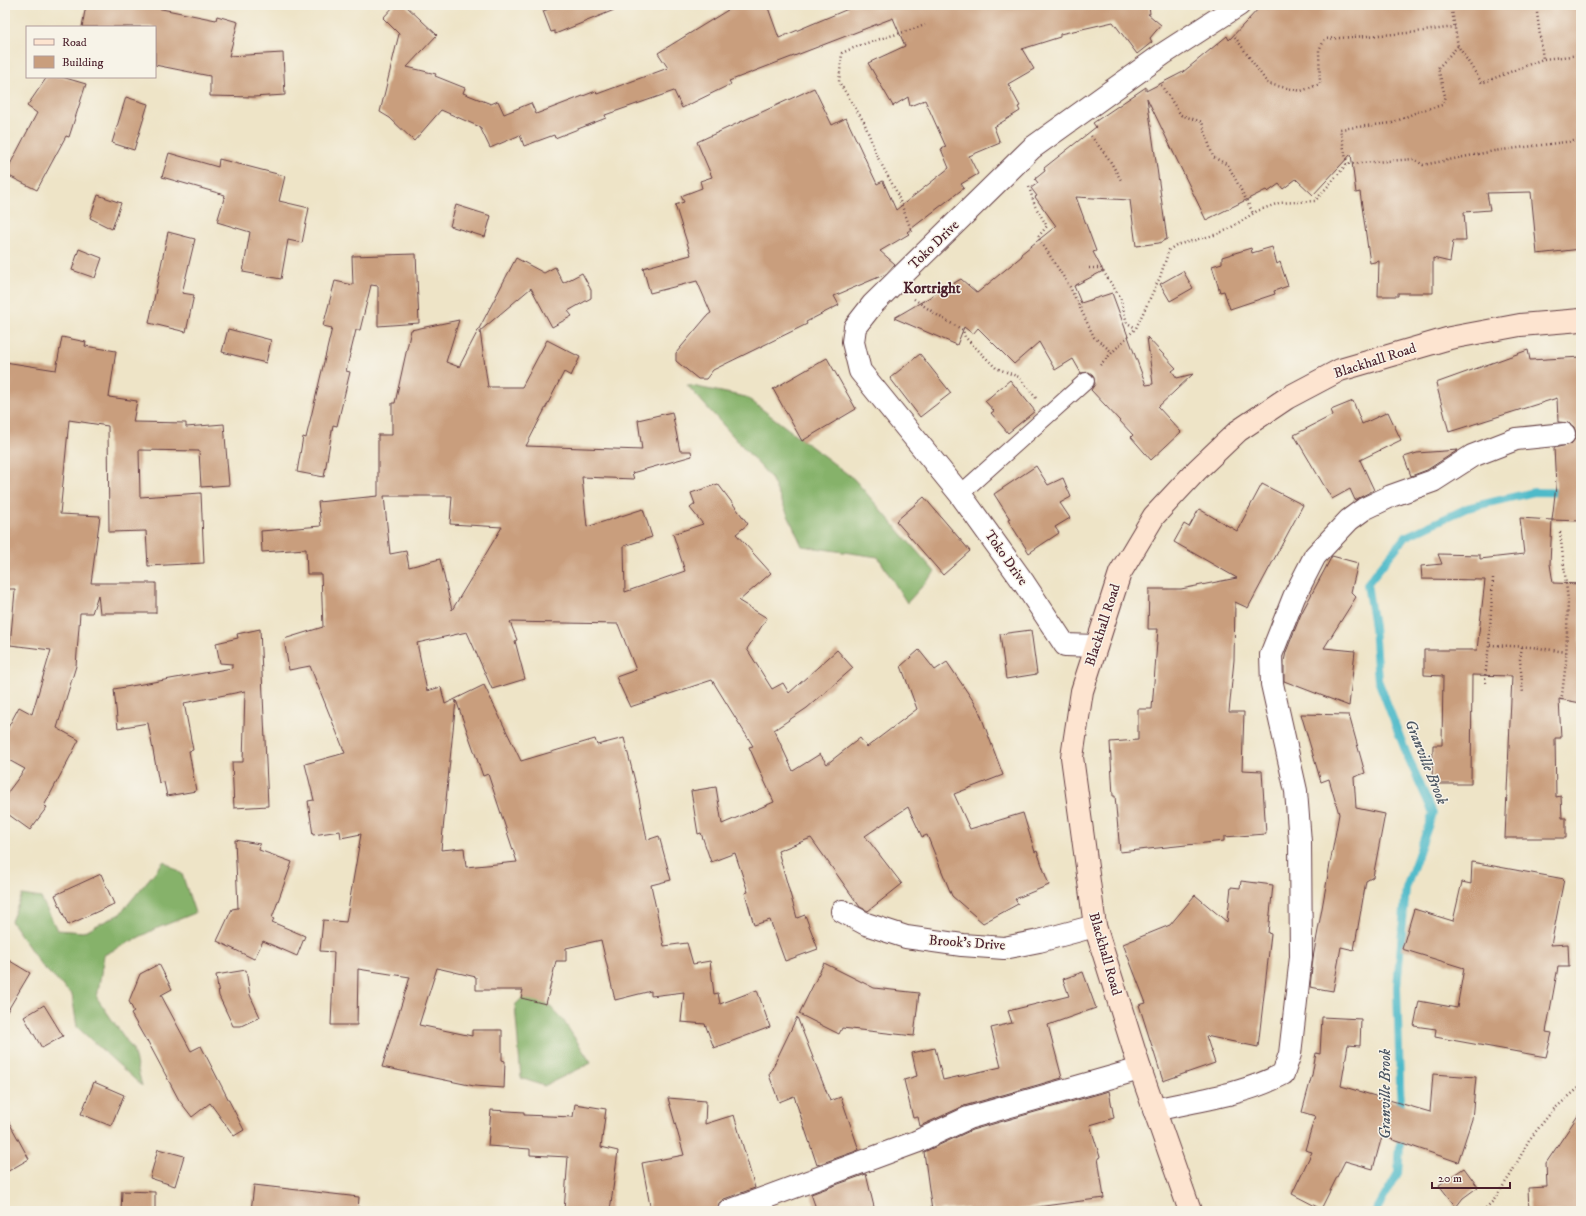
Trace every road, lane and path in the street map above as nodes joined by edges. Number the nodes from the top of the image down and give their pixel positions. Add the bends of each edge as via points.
1 (1238, 5) edge
2 (1452, 5) edge
3 (1536, 5) edge
4 (1220, 17) junction
5 (925, 25) dead end
6 (1455, 28) junction
7 (1458, 46) junction
8 (1581, 55) edge
9 (1543, 59) junction
10 (1148, 65) junction
11 (1078, 115) junction
12 (1581, 140) edge
13 (1016, 164) junction
14 (1347, 164) junction
15 (1122, 182) dead end
16 (1253, 213) junction
17 (914, 237) dead end
18 (1089, 268) dead end
19 (897, 281) junction
20 (1581, 320) edge
21 (1136, 328) junction
22 (1112, 352) junction
23 (1086, 381) joint
24 (1049, 414) junction
25 (1564, 434) dead end
26 (960, 494) junction
27 (1560, 532) dead end
28 (1493, 578) dead end
29 (1489, 645) junction
30 (1096, 646) junction
31 (1522, 647) junction
32 (1566, 652) junction
33 (1486, 683) dead end
34 (1523, 694) dead end
35 (1561, 703) dead end
36 (842, 911) dead end
37 (1095, 926) junction
38 (1140, 1069) junction
39 (1581, 1086) edge
40 (1154, 1110) junction
41 (729, 1211) edge
42 (1190, 1211) edge
43 (1483, 1211) edge

1 - 4 street, Toko Drive
2 - 6 path
3 - 9 path
4 - 6 path via 1268,84 1301,91 1320,84 1319,50 1325,39
4 - 10 street, Toko Drive
5 - 17 path via 861,44 842,53 840,82 864,122
6 - 7 path
7 - 9 path via 1482,83
7 - 14 path via 1438,68 1445,96 1442,105 1392,123 1340,129
8 - 9 path
10 - 11 street, Toko Drive
10 - 16 path via 1181,116 1202,122 1213,157 1228,165
11 - 13 street, Toko Drive via 1032,148
11 - 15 path
12 - 14 path via 1494,151 1423,165 1414,159
13 - 19 street, Toko Drive
13 - 22 path via 1026,179 1035,206 1047,226 1038,237 1070,287 1094,338
14 - 16 path via 1314,201 1279,203
16 - 21 path via 1227,230 1176,245 1169,250 1160,277
18 - 21 path via 1101,268 1120,296 1127,324
19 - 24 path via 913,299 963,330 965,337 996,368 1019,377
19 - 26 street, Toko Drive via 873,304 855,327 853,342 860,371
20 - 30 main road, Blackhall Road via 1520,325 1417,347 1340,370 1268,410 1238,431 1154,516 1120,573
21 - 22 path
22 - 23 path
23 - 24 lane
24 - 26 lane
25 - 40 street via 1516,439 1472,456 1434,481 1391,496 1364,509 1349,520 1315,556 1294,597 1271,655 1272,684 1296,791 1300,842 1300,957 1290,1054 1283,1074 1265,1084
26 - 30 street, Toko Drive via 1065,645
27 - 32 path via 1568,600
28 - 29 path
29 - 31 path
29 - 33 path
30 - 37 main road, Blackhall Road via 1082,690 1072,757
31 - 32 path
31 - 34 path via 1520,659
32 - 35 path
36 - 37 street, Brook's Drive via 866,924 906,937 969,946 1004,948
37 - 38 main road, Blackhall Road
38 - 40 main road, Blackhall Road
38 - 41 street via 968,1118 916,1142
39 - 43 path via 1553,1110 1529,1140 1499,1194
40 - 42 main road, Blackhall Road

